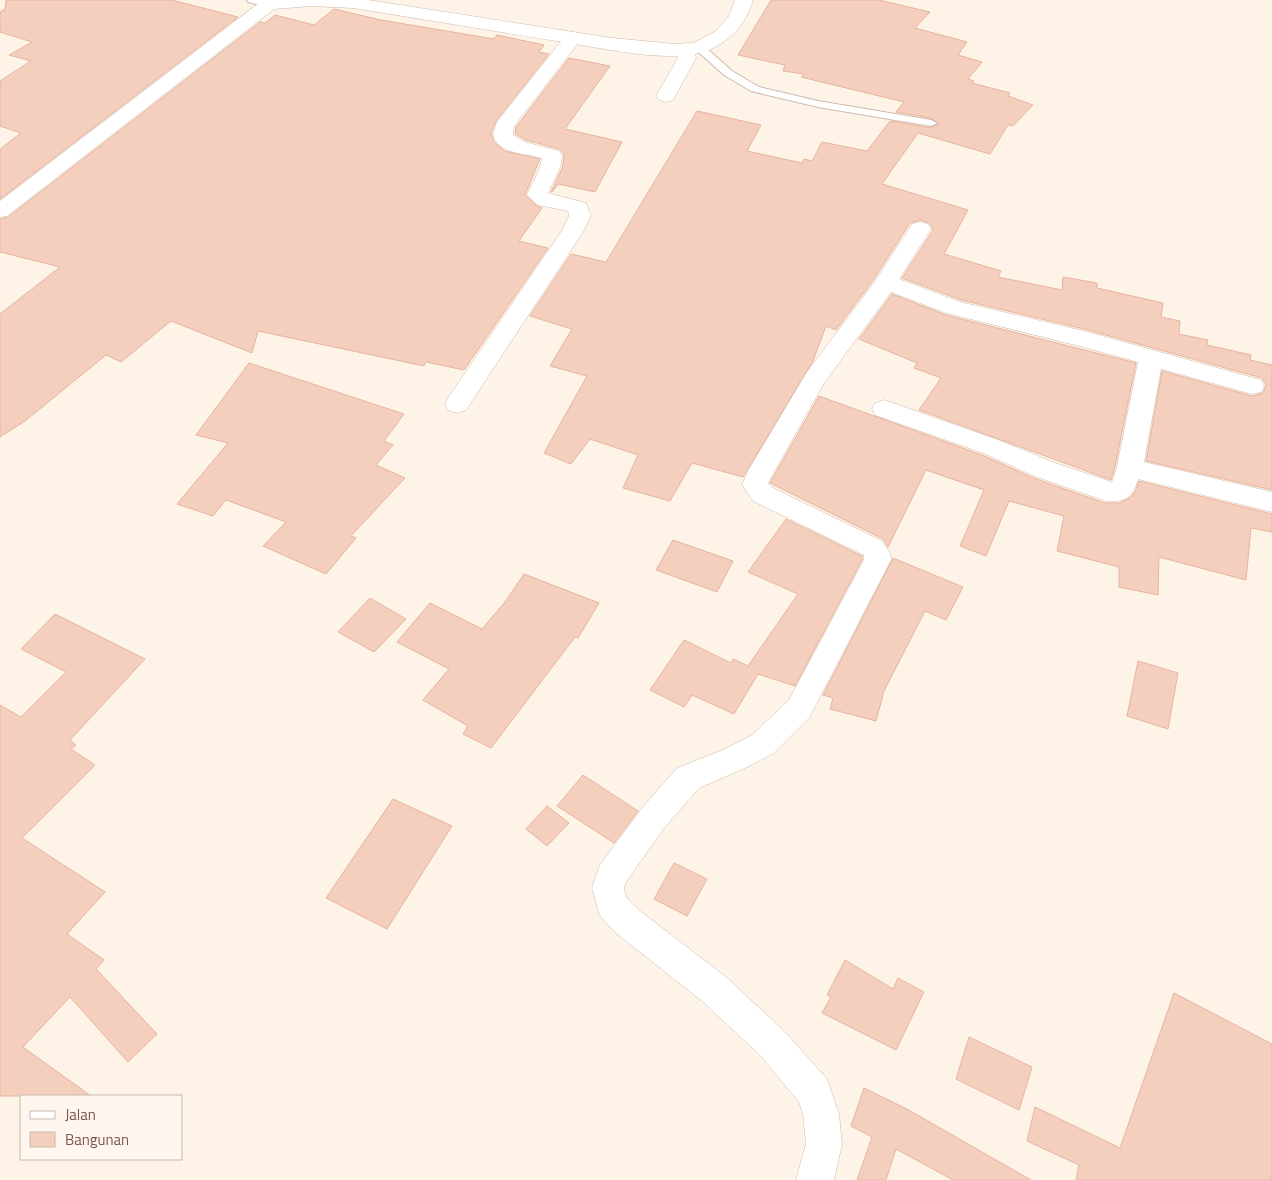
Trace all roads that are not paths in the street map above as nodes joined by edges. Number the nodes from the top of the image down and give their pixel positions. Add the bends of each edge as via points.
1 (744, 0) edge
2 (261, 2) edge
3 (573, 38) junction
4 (692, 48) junction
5 (666, 96) dead end
6 (932, 123) dead end
7 (0, 211) edge
8 (920, 229) dead end
9 (885, 282) junction
10 (1150, 358) junction
11 (1252, 386) dead end
12 (457, 404) dead end
13 (884, 409) dead end
14 (1130, 467) junction
15 (1272, 502) edge
16 (815, 1180) edge

1 - 4 street via 741,14 732,27
2 - 3 street via 353,3
2 - 7 street
3 - 4 street via 623,45
3 - 12 street via 504,126 503,133 510,144 552,155 553,161 537,195 541,199 572,204 579,208 580,216
4 - 5 street
4 - 6 lane via 755,90
8 - 9 street
9 - 10 street via 954,308
9 - 16 street via 816,378 755,485 762,494 873,548 878,560 799,709 763,744 688,778 653,818 611,876 608,888 612,905 628,922 714,988 772,1043 814,1092 821,1114 824,1144
10 - 11 street
10 - 14 street
13 - 14 street via 1106,491 1118,492
14 - 15 street

